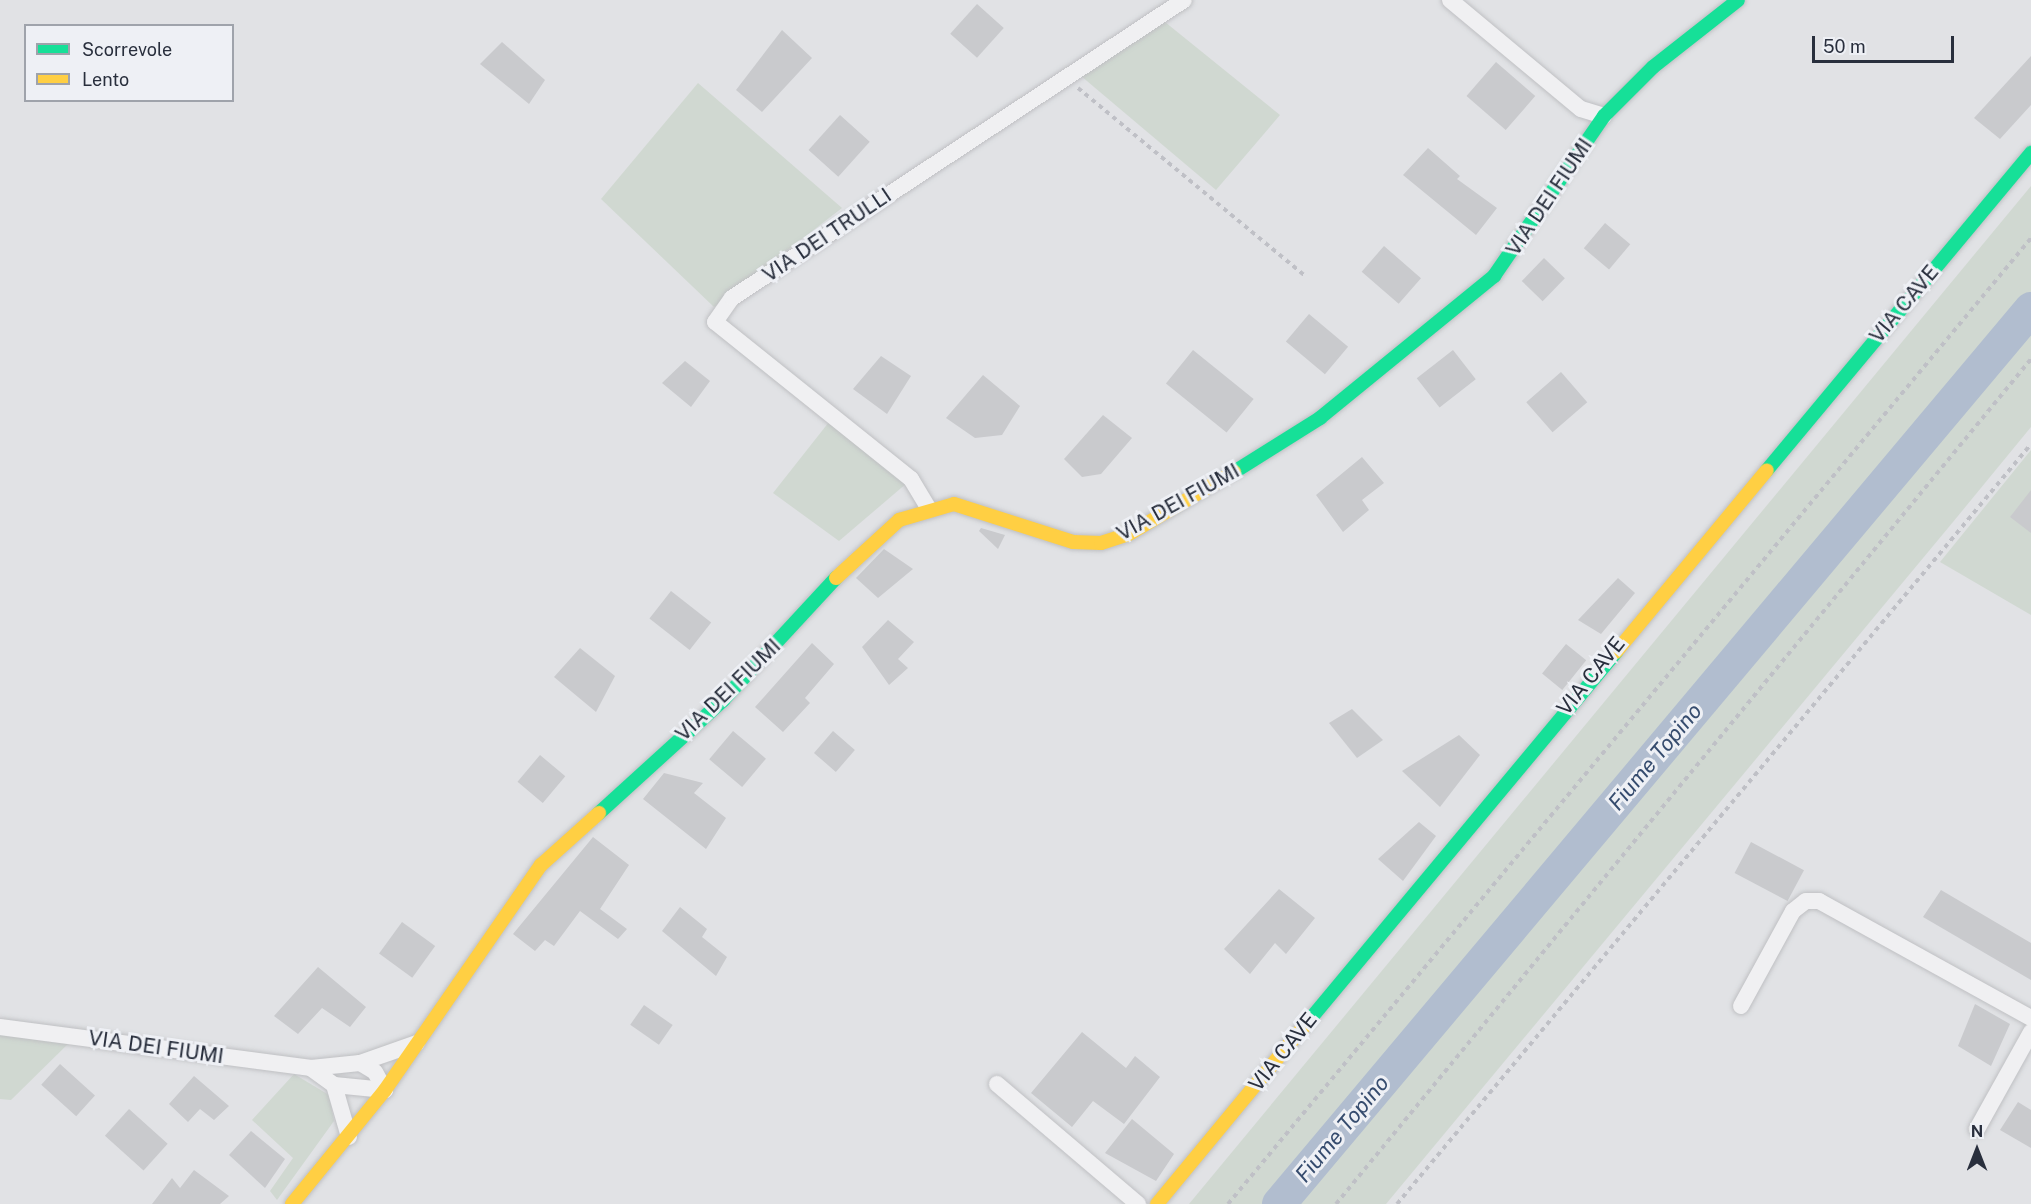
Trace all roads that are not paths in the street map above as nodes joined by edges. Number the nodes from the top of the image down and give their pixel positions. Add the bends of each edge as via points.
1 (1184, 0) edge
2 (1450, 0) edge
3 (1738, 0) edge
4 (1604, 116) junction
5 (2031, 153) edge
6 (929, 509) junction
7 (1741, 1006) dead end
8 (2031, 1018) edge
9 (0, 1027) edge
10 (2031, 1032) edge
11 (418, 1043) junction
12 (360, 1063) junction
13 (311, 1068) junction
14 (997, 1084) dead end
15 (334, 1085) junction
16 (385, 1090) junction
17 (1977, 1129) dead end
18 (349, 1137) junction
19 (292, 1204) edge
20 (1138, 1204) edge
21 (1157, 1204) edge

1 - 6 street, VIA DEI TRULLI via 732,298 715,322 911,479
2 - 4 street via 1581,109
3 - 4 street, VIA DEI FIUMI via 1653,67
4 - 6 street, VIA DEI FIUMI via 1494,276 1320,418 1138,529 1101,543 1073,542 979,508 954,504
5 - 21 street, VIA CAVE
6 - 11 street, VIA DEI FIUMI via 873,539 723,699 565,838 507,911
7 - 8 street via 1793,911 1806,901 1819,901
9 - 13 street, VIA DEI FIUMI
10 - 17 street
11 - 12 street, VIA DEI FIUMI
11 - 16 street, VIA DEI FIUMI
12 - 13 street, VIA DEI FIUMI
12 - 16 street via 375,1072
13 - 15 street, VIA DEI FIUMI
14 - 20 street
15 - 16 street
15 - 18 street
16 - 18 street, VIA DEI FIUMI
18 - 19 street, VIA DEI FIUMI

